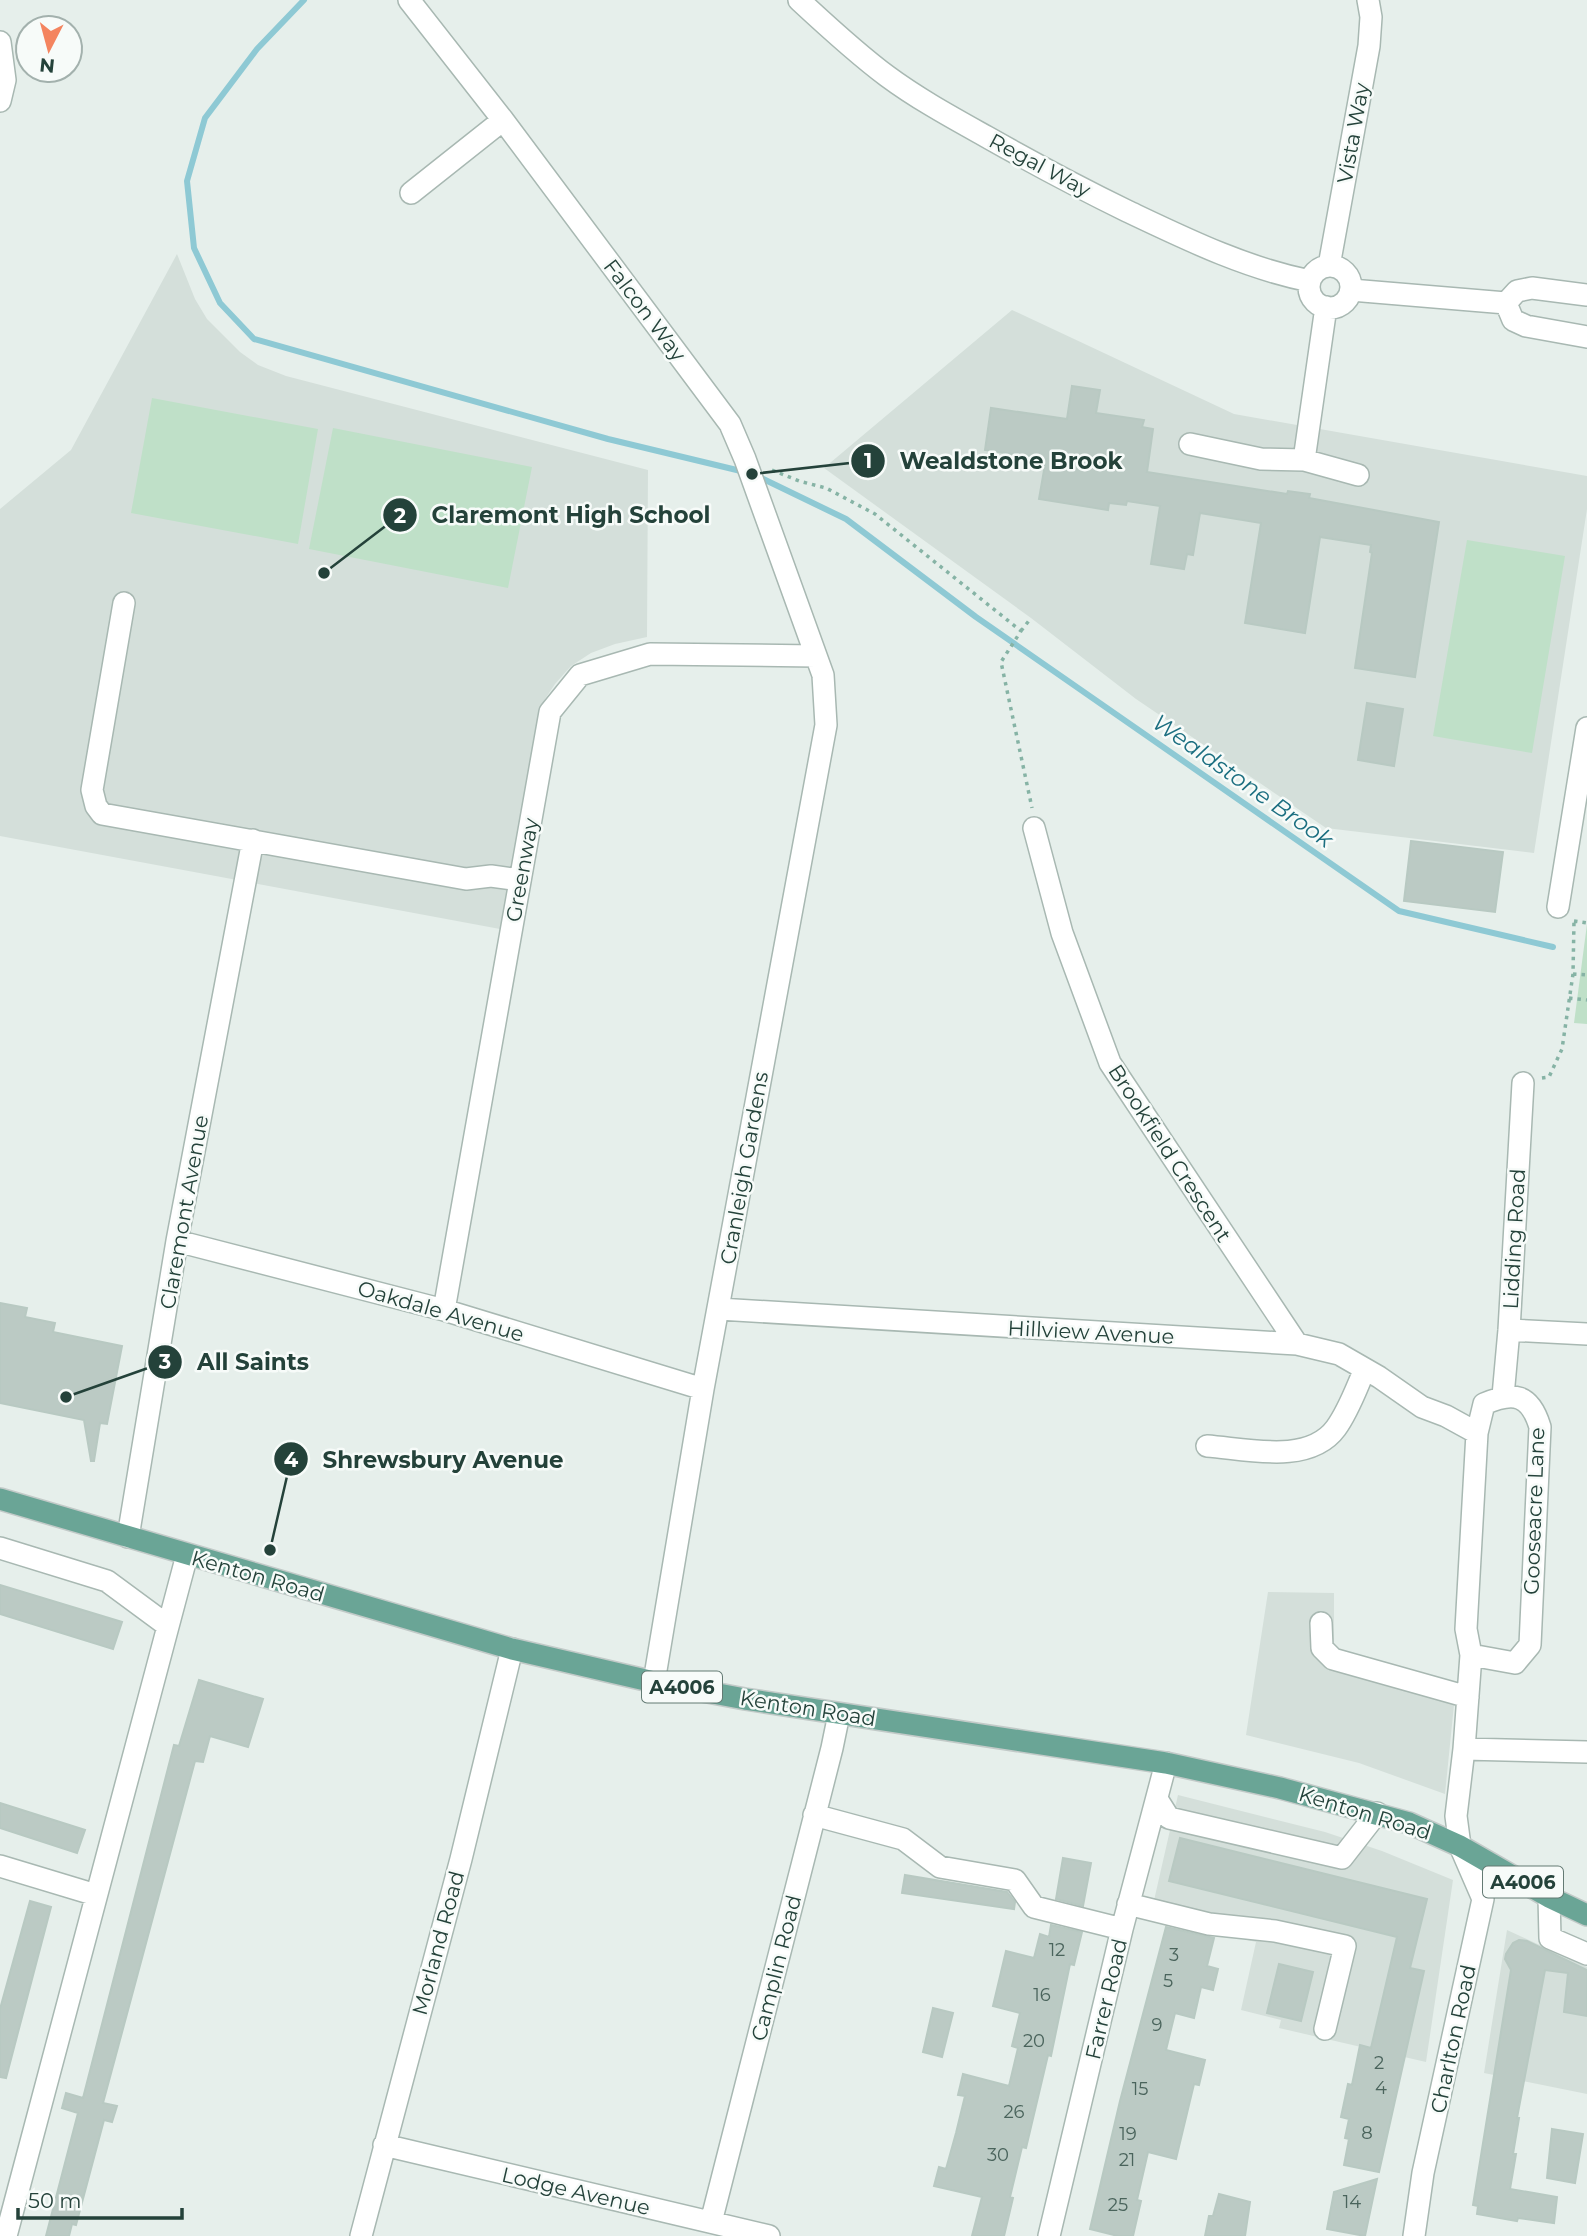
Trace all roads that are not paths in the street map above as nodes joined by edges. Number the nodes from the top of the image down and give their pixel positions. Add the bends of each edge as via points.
1 (410, 0) edge
2 (799, 0) edge
3 (1368, 0) edge
4 (0, 42) edge
5 (0, 101) edge
6 (503, 120) junction
7 (411, 193) dead end
8 (1329, 266) junction
9 (1310, 281) junction
10 (1351, 290) junction
11 (1587, 295) edge
12 (1506, 303) junction
13 (1326, 307) junction
14 (1587, 337) edge
15 (1189, 444) dead end
16 (1304, 460) junction
17 (1358, 475) dead end
18 (124, 603) dead end
19 (816, 656) junction
20 (1587, 728) edge
21 (1034, 828) road end
22 (253, 840) junction
23 (520, 880) junction
24 (1566, 914) road end
25 (1523, 1083) road end
26 (177, 1241) junction
27 (719, 1309) junction
28 (444, 1310) junction
29 (1509, 1330) junction
30 (1587, 1334) edge
31 (1297, 1344) junction
32 (1365, 1369) junction
33 (703, 1389) junction
34 (1494, 1400) junction
35 (1446, 1416) junction
36 (1477, 1433) junction
37 (1208, 1446) dead end
38 (0, 1499) edge
39 (128, 1537) junction
40 (0, 1548) edge
41 (187, 1555) junction
42 (1321, 1623) dead end
43 (168, 1626) junction
44 (512, 1650) junction
45 (1471, 1655) junction
46 (654, 1682) junction
47 (1468, 1697) junction
48 (839, 1714) junction
49 (1464, 1749) junction
50 (1587, 1752) edge
51 (1166, 1763) junction
52 (1157, 1799) junction
53 (1377, 1813) junction
54 (814, 1815) junction
55 (1460, 1846) junction
56 (0, 1866) edge
57 (96, 1895) junction
58 (1549, 1897) junction
59 (1128, 1905) junction
60 (1587, 1915) edge
61 (1122, 1929) junction
62 (1587, 1954) edge
63 (1325, 2029) dead end
64 (384, 2145) junction
65 (6, 2212) edge
66 (711, 2222) junction
67 (6, 2236) edge
68 (360, 2236) edge
69 (769, 2236) edge
70 (1049, 2236) edge
71 (1414, 2236) edge

1 - 6 street, Falcon Way
2 - 9 street, Regal Way via 888,78 1075,186 1227,256
3 - 8 street, Vista Way via 1369,46
4 - 5 street via 5,80
6 - 7 street
6 - 19 street, Falcon Way via 730,424
8 - 9 street
8 - 10 street via 1348,276
9 - 13 street via 1312,297
10 - 12 street
10 - 13 street via 1343,304
11 - 12 street via 1532,288 1517,291
12 - 14 street via 1513,320 1526,326
13 - 16 street
15 - 16 street via 1261,459
16 - 17 street
18 - 22 street via 92,790 96,806 102,814
19 - 23 street, Greenway via 650,654 579,675 550,712
19 - 27 street, Cranleigh Gardens via 824,675 826,725
20 - 24 street
21 - 31 street, Brookfield Crescent via 1062,933 1110,1063
22 - 23 street via 466,879
22 - 26 street, Claremont Avenue
23 - 28 street, Greenway
25 - 29 street, Lidding Road
26 - 28 street, Oakdale Avenue
26 - 39 street, Claremont Avenue via 129,1472
27 - 31 street, Hillview Avenue
27 - 33 street, Cranleigh Gardens
28 - 33 street, Oakdale Avenue
29 - 30 street
29 - 34 street, Lidding Road
31 - 32 street, Hillview Avenue via 1339,1354
32 - 35 street, Hillview Avenue via 1422,1407
32 - 37 street via 1334,1430 1311,1447 1280,1451
33 - 46 street, Cranleigh Gardens
34 - 35 street
34 - 36 street
34 - 45 street, Gooseacre Lane via 1523,1399 1535,1410 1540,1427 1530,1645 1515,1662
35 - 36 street, Hillview Avenue
36 - 45 street via 1466,1629
38 - 39 main road, Kenton Road / A4006
39 - 41 main road, Kenton Road / A4006
40 - 43 street via 107,1581
41 - 43 street
41 - 44 main road, Kenton Road / A4006
42 - 47 street via 1322,1648 1332,1659
43 - 57 street
44 - 46 main road, Kenton Road / A4006
44 - 64 street, Morland Road
45 - 47 street
46 - 48 main road, Kenton Road / A4006
47 - 49 street
48 - 51 main road, Kenton Road / A4006
48 - 54 street, Camplin Road
49 - 50 street
49 - 55 street via 1456,1816
51 - 52 street, Farrer Road
51 - 53 main road, Kenton Road / A4006
52 - 53 street via 1169,1818 1342,1858
52 - 59 street, Farrer Road
53 - 55 main road, Kenton Road / A4006
54 - 61 street via 903,1839 940,1867 1015,1880 1034,1907
54 - 66 street, Camplin Road
55 - 58 main road, A4006
55 - 71 street, Charlton Road via 1483,1899 1423,2173
56 - 57 street
57 - 65 street
58 - 60 main road, A4006
58 - 62 street via 1550,1938
59 - 61 street, Farrer Road
59 - 63 street via 1209,1924 1275,1931 1346,1946
61 - 70 street, Farrer Road
64 - 66 street, Lodge Avenue
64 - 68 street, Morland Road
65 - 67 street
66 - 69 street, Lodge Avenue

